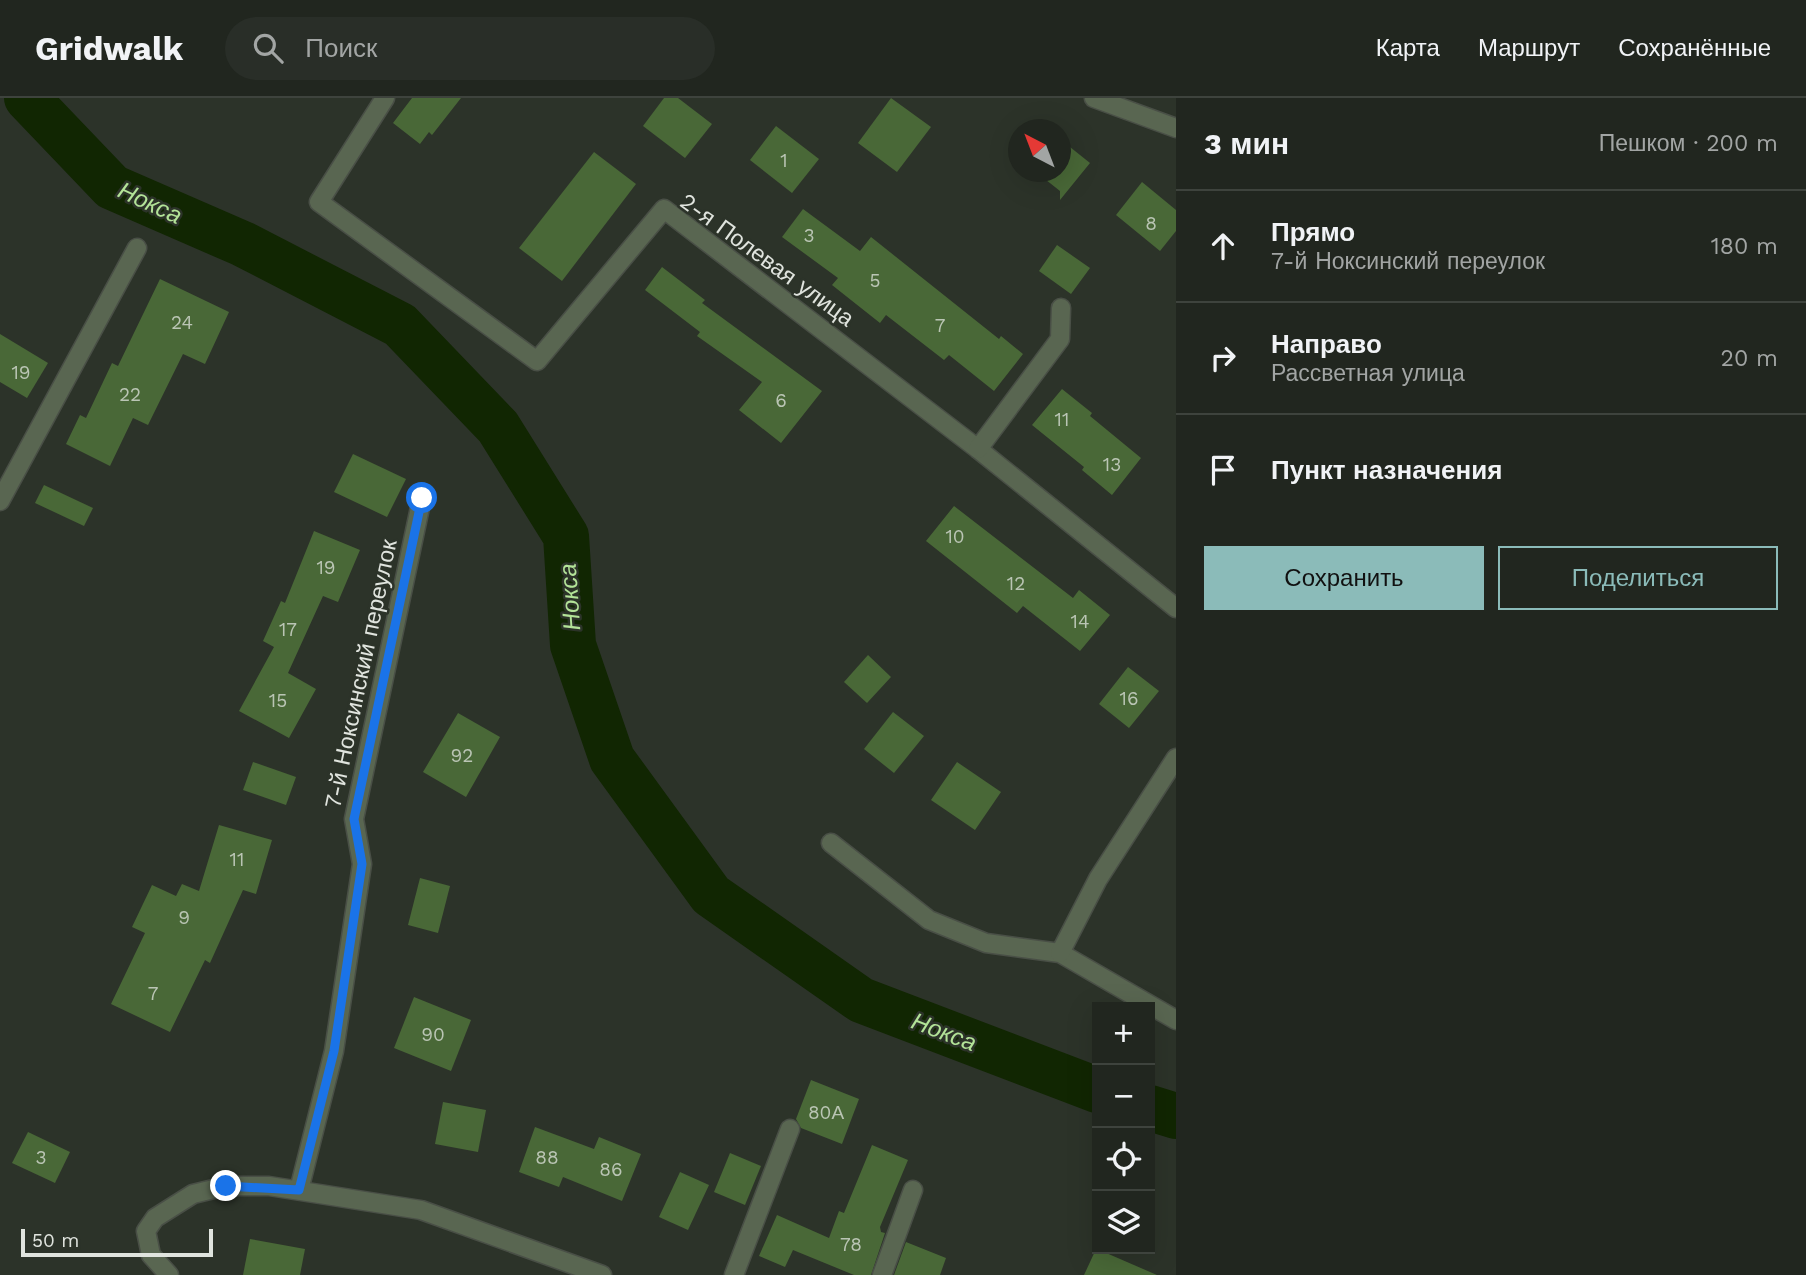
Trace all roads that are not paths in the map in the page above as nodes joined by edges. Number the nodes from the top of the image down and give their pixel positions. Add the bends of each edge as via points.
1 (385, 98) edge
2 (1094, 98) edge
3 (1176, 128) edge
4 (137, 248) dead end
5 (1061, 308) dead end
6 (978, 449) junction
7 (422, 498) dead end
8 (0, 500) edge
9 (1176, 608) edge
10 (1176, 758) edge
11 (831, 843) dead end
12 (1059, 953) junction
13 (1176, 1020) edge
14 (790, 1129) dead end
15 (299, 1190) junction
16 (913, 1190) dead end
17 (169, 1275) edge
18 (602, 1275) edge
19 (734, 1275) edge
20 (882, 1275) edge

1 - 6 street, 2-я Полевая улица via 319,202 537,361 664,209
2 - 3 street
4 - 8 street
5 - 6 street via 1060,339
6 - 9 street, 2-я Полевая улица
7 - 15 street, 7-й Ноксинский переулок via 354,819 362,864 334,1051
10 - 12 street via 1098,879
11 - 12 street via 929,920 986,943
12 - 13 street
14 - 19 street
15 - 17 street via 226,1186 193,1195 170,1208 146,1231 151,1255
15 - 18 street via 421,1210
16 - 20 street

